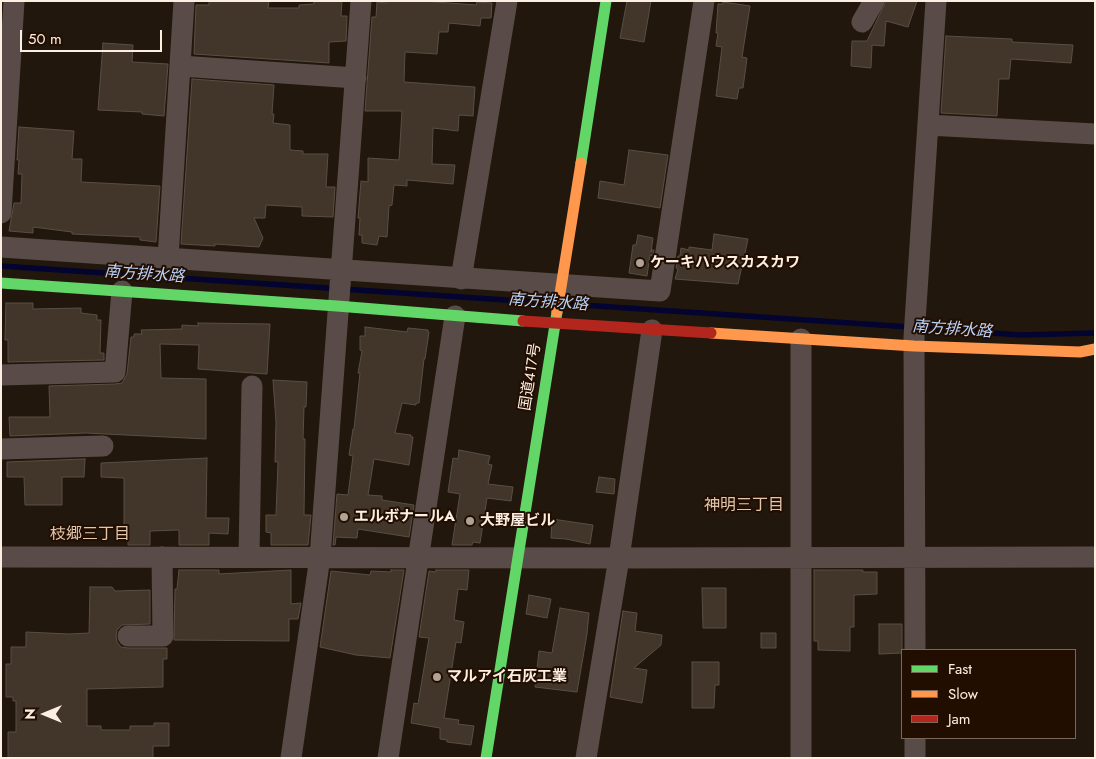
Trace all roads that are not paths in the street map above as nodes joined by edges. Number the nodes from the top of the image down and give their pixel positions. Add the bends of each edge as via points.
1 (14, 1) edge
2 (184, 1) edge
3 (361, 1) edge
4 (507, 1) edge
5 (606, 1) edge
6 (704, 1) edge
7 (874, 1) edge
8 (936, 1) edge
9 (862, 22) dead end
10 (180, 66) junction
11 (356, 78) junction
12 (5, 101) edge
13 (928, 125) junction
14 (1095, 134) edge
15 (1, 213) edge
16 (1, 247) edge
17 (168, 258) junction
18 (340, 272) junction
19 (462, 279) junction
20 (1, 283) edge
21 (561, 287) junction
22 (122, 291) junction
23 (337, 304) junction
24 (456, 316) junction
25 (556, 320) junction
26 (652, 330) junction
27 (801, 340) junction
28 (914, 342) junction
29 (1095, 349) edge
30 (1, 375) edge
31 (252, 386) dead end
32 (103, 446) dead end
33 (1, 449) edge
34 (1, 557) edge
35 (162, 557) junction
36 (249, 557) junction
37 (320, 557) junction
38 (1095, 557) edge
39 (418, 558) junction
40 (519, 558) junction
41 (619, 558) junction
42 (801, 558) junction
43 (915, 558) junction
44 (128, 636) dead end
45 (915, 649) edge
46 (915, 739) edge
47 (291, 758) edge
48 (388, 758) edge
49 (486, 758) edge
50 (586, 758) edge
51 (801, 758) edge
52 (914, 758) edge

1 - 12 street
2 - 10 street
3 - 11 street
4 - 19 street
5 - 21 main road, 国道417号
6 - 21 street via 660,291
7 - 9 street
8 - 13 street
10 - 11 street
10 - 17 street
11 - 18 street
12 - 15 street
13 - 14 street
13 - 28 street
16 - 17 street
17 - 18 street
18 - 19 street
18 - 23 street
19 - 21 street
20 - 22 main road
21 - 25 main road, 国道417号
22 - 23 main road
22 - 30 street via 115,372
23 - 24 main road
23 - 37 street
24 - 25 main road
24 - 39 street
25 - 26 main road
25 - 40 main road, 国道417号
26 - 27 main road
26 - 41 street
27 - 28 main road
27 - 42 street
28 - 29 main road via 1080,352
28 - 43 street
31 - 36 street
32 - 33 street
34 - 35 street
35 - 36 street
35 - 44 street via 163,636
36 - 37 street
37 - 39 street
37 - 47 street
38 - 43 street
39 - 40 street
39 - 48 street
40 - 41 street
40 - 49 main road, 国道417号
41 - 42 street
41 - 50 street
42 - 43 street
42 - 51 street
43 - 45 street
46 - 52 street

